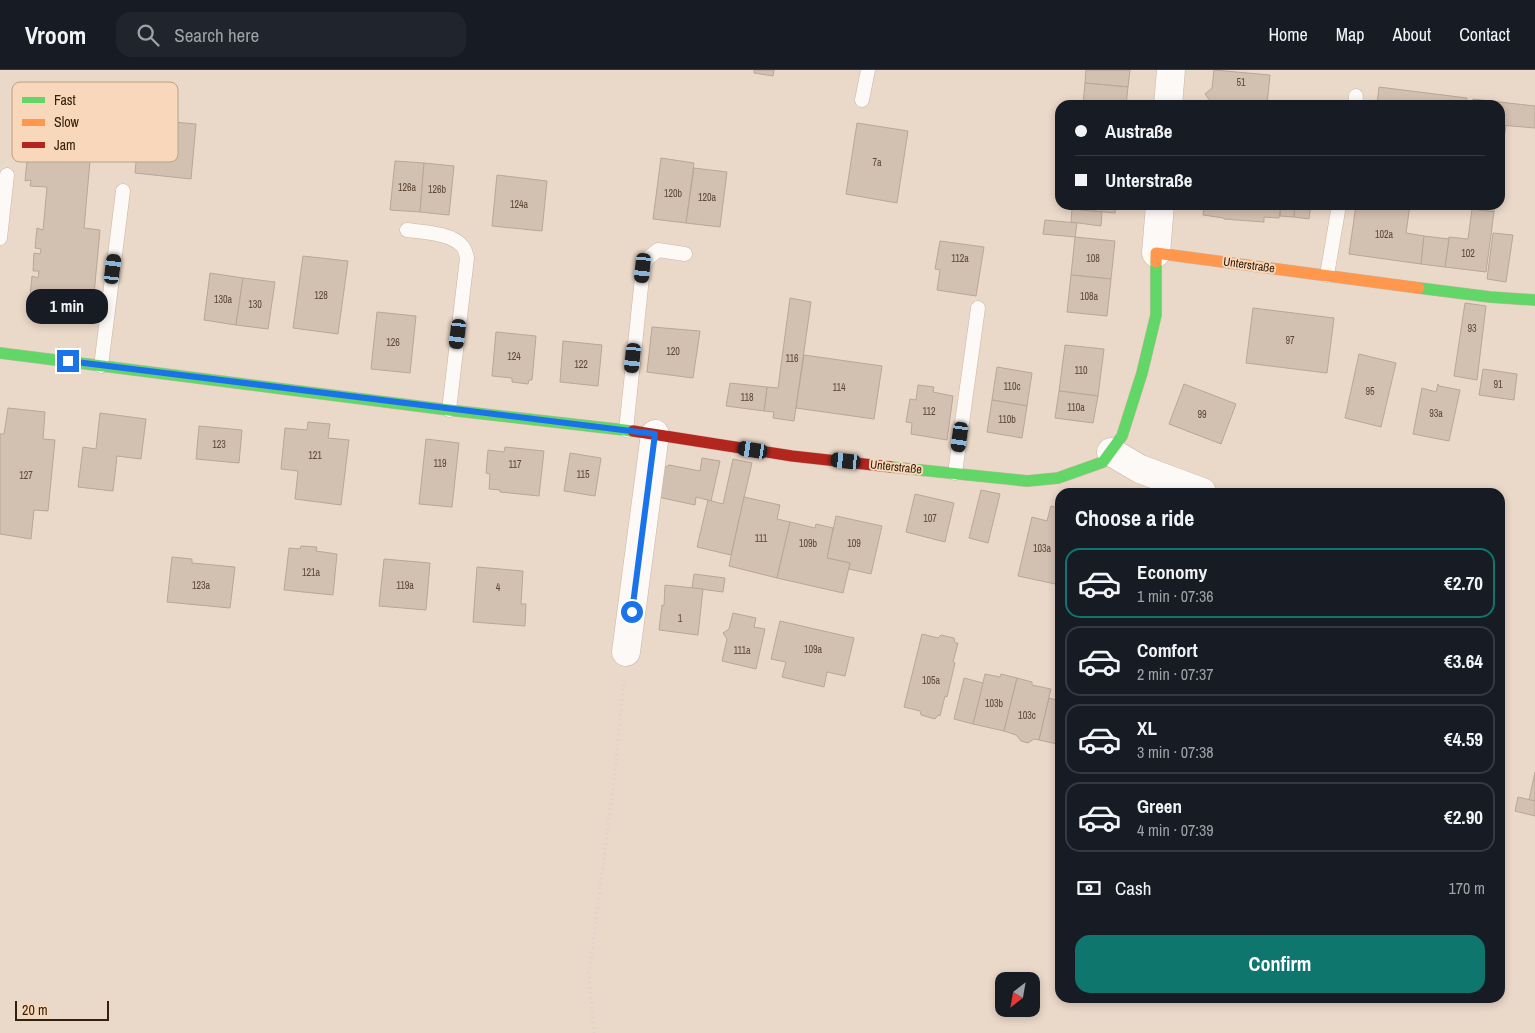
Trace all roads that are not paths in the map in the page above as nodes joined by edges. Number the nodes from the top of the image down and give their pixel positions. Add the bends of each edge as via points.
1 (868, 70) edge
2 (1171, 70) edge
3 (862, 100) dead end
4 (1168, 100) edge
5 (7, 175) dead end
6 (123, 191) dead end
7 (1160, 210) edge
8 (1337, 210) edge
9 (407, 230) dead end
10 (0, 238) edge
11 (1156, 253) junction
12 (685, 254) dead end
13 (1327, 276) junction
14 (1535, 300) edge
15 (978, 308) dead end
16 (0, 353) edge
17 (101, 366) junction
18 (449, 410) junction
19 (626, 430) junction
20 (655, 434) junction
21 (1111, 452) junction
22 (955, 473) junction
23 (1191, 488) edge
24 (626, 652) road end

1 - 3 lane
2 - 4 street
5 - 10 lane
6 - 17 lane
7 - 11 street
8 - 13 lane
9 - 18 lane via 456,240 464,247 467,258
11 - 13 street, Unterstraße
11 - 21 street, Unterstraße via 1156,315 1122,436
12 - 19 lane via 658,250 643,268
13 - 14 street, Unterstraße
15 - 22 lane
16 - 17 street, Unterstraße
17 - 18 street, Unterstraße
18 - 19 street, Unterstraße
19 - 20 street, Unterstraße
20 - 22 street, Unterstraße via 792,456
20 - 24 street
21 - 22 street, Unterstraße via 1103,462 1058,478 1027,481
21 - 23 street via 1140,469

